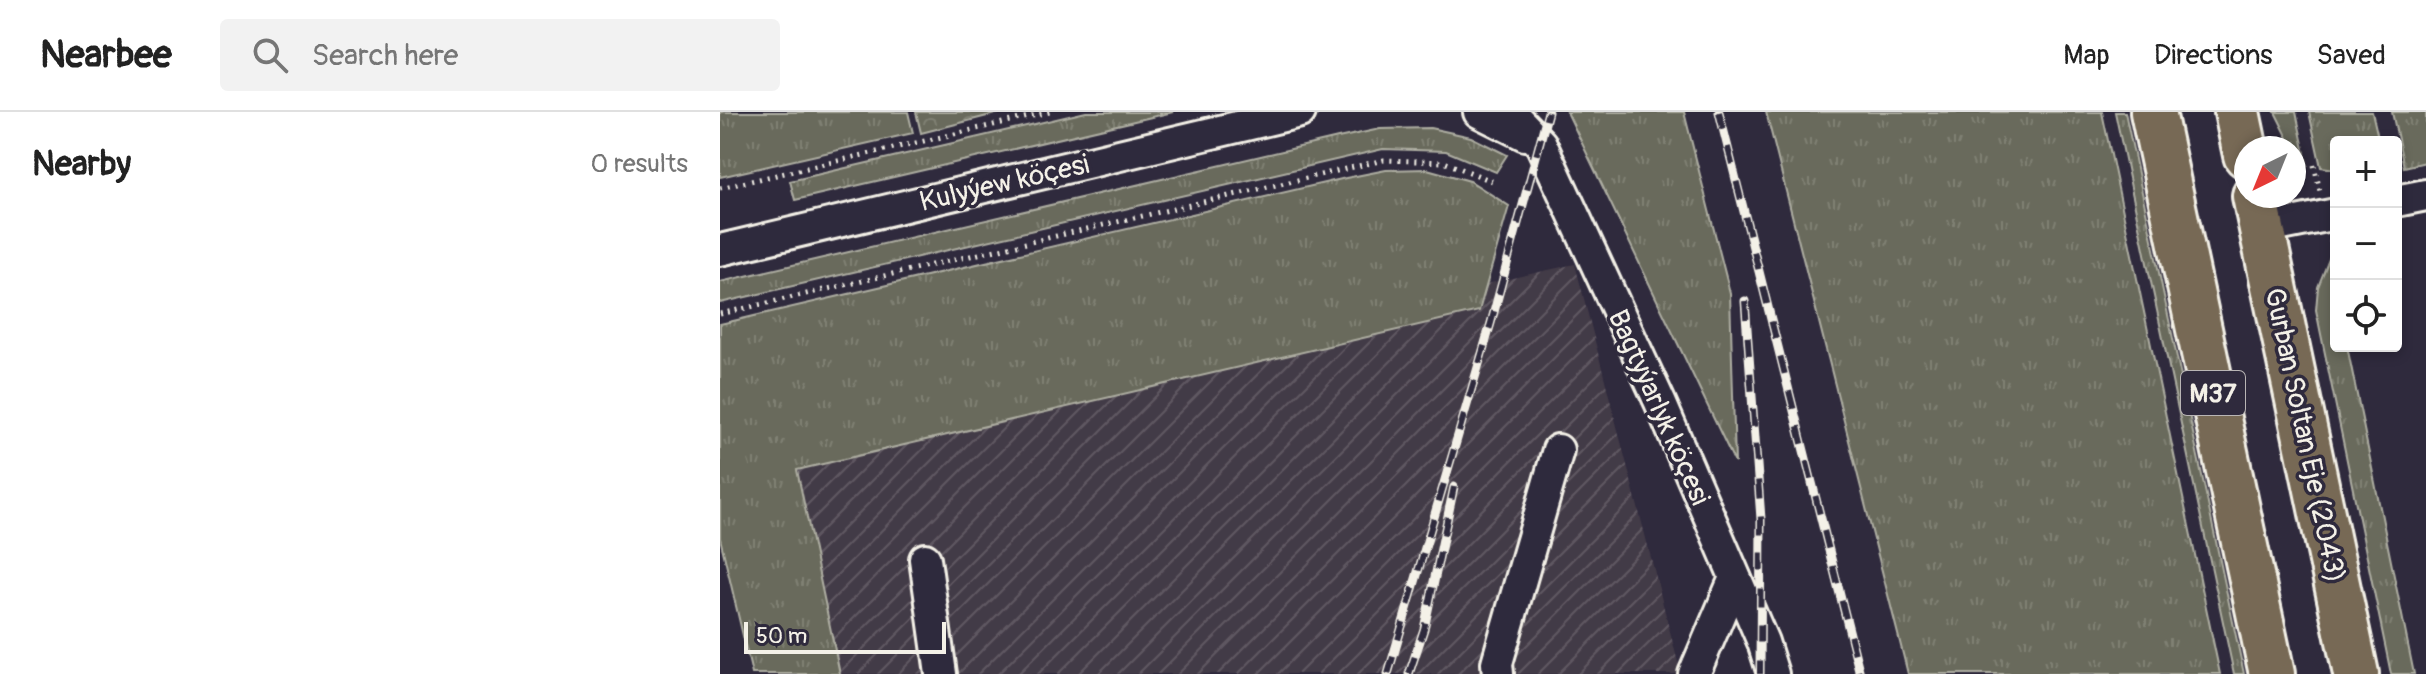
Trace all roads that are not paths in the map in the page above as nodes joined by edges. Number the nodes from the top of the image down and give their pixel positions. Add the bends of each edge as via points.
1 (1479, 112) edge
2 (1510, 112) edge
3 (2153, 112) edge
4 (2237, 112) edge
5 (1294, 113) edge
6 (2242, 136) edge
7 (1541, 144) junction
8 (2426, 195) edge
9 (2402, 200) edge
10 (2258, 213) edge
11 (2330, 214) edge
12 (720, 250) edge
13 (1558, 450) dead end
14 (925, 559) dead end
15 (1735, 578) junction
16 (941, 674) edge
17 (1498, 674) edge
18 (1694, 674) edge
19 (1773, 674) edge
20 (2272, 674) edge
21 (2356, 674) edge

1 - 7 street
2 - 7 street, Bagtyýarlyk köçesi
3 - 20 highway, M37
4 - 6 highway
5 - 12 street, Kulyýew köçesi
7 - 15 street, Bagtyýarlyk köçesi
8 - 9 street
10 - 11 street
10 - 21 highway, Gurban Soltan Eje (2043)
13 - 17 street
14 - 16 street
15 - 18 street
15 - 19 street, Bagtyýarlyk köçesi

